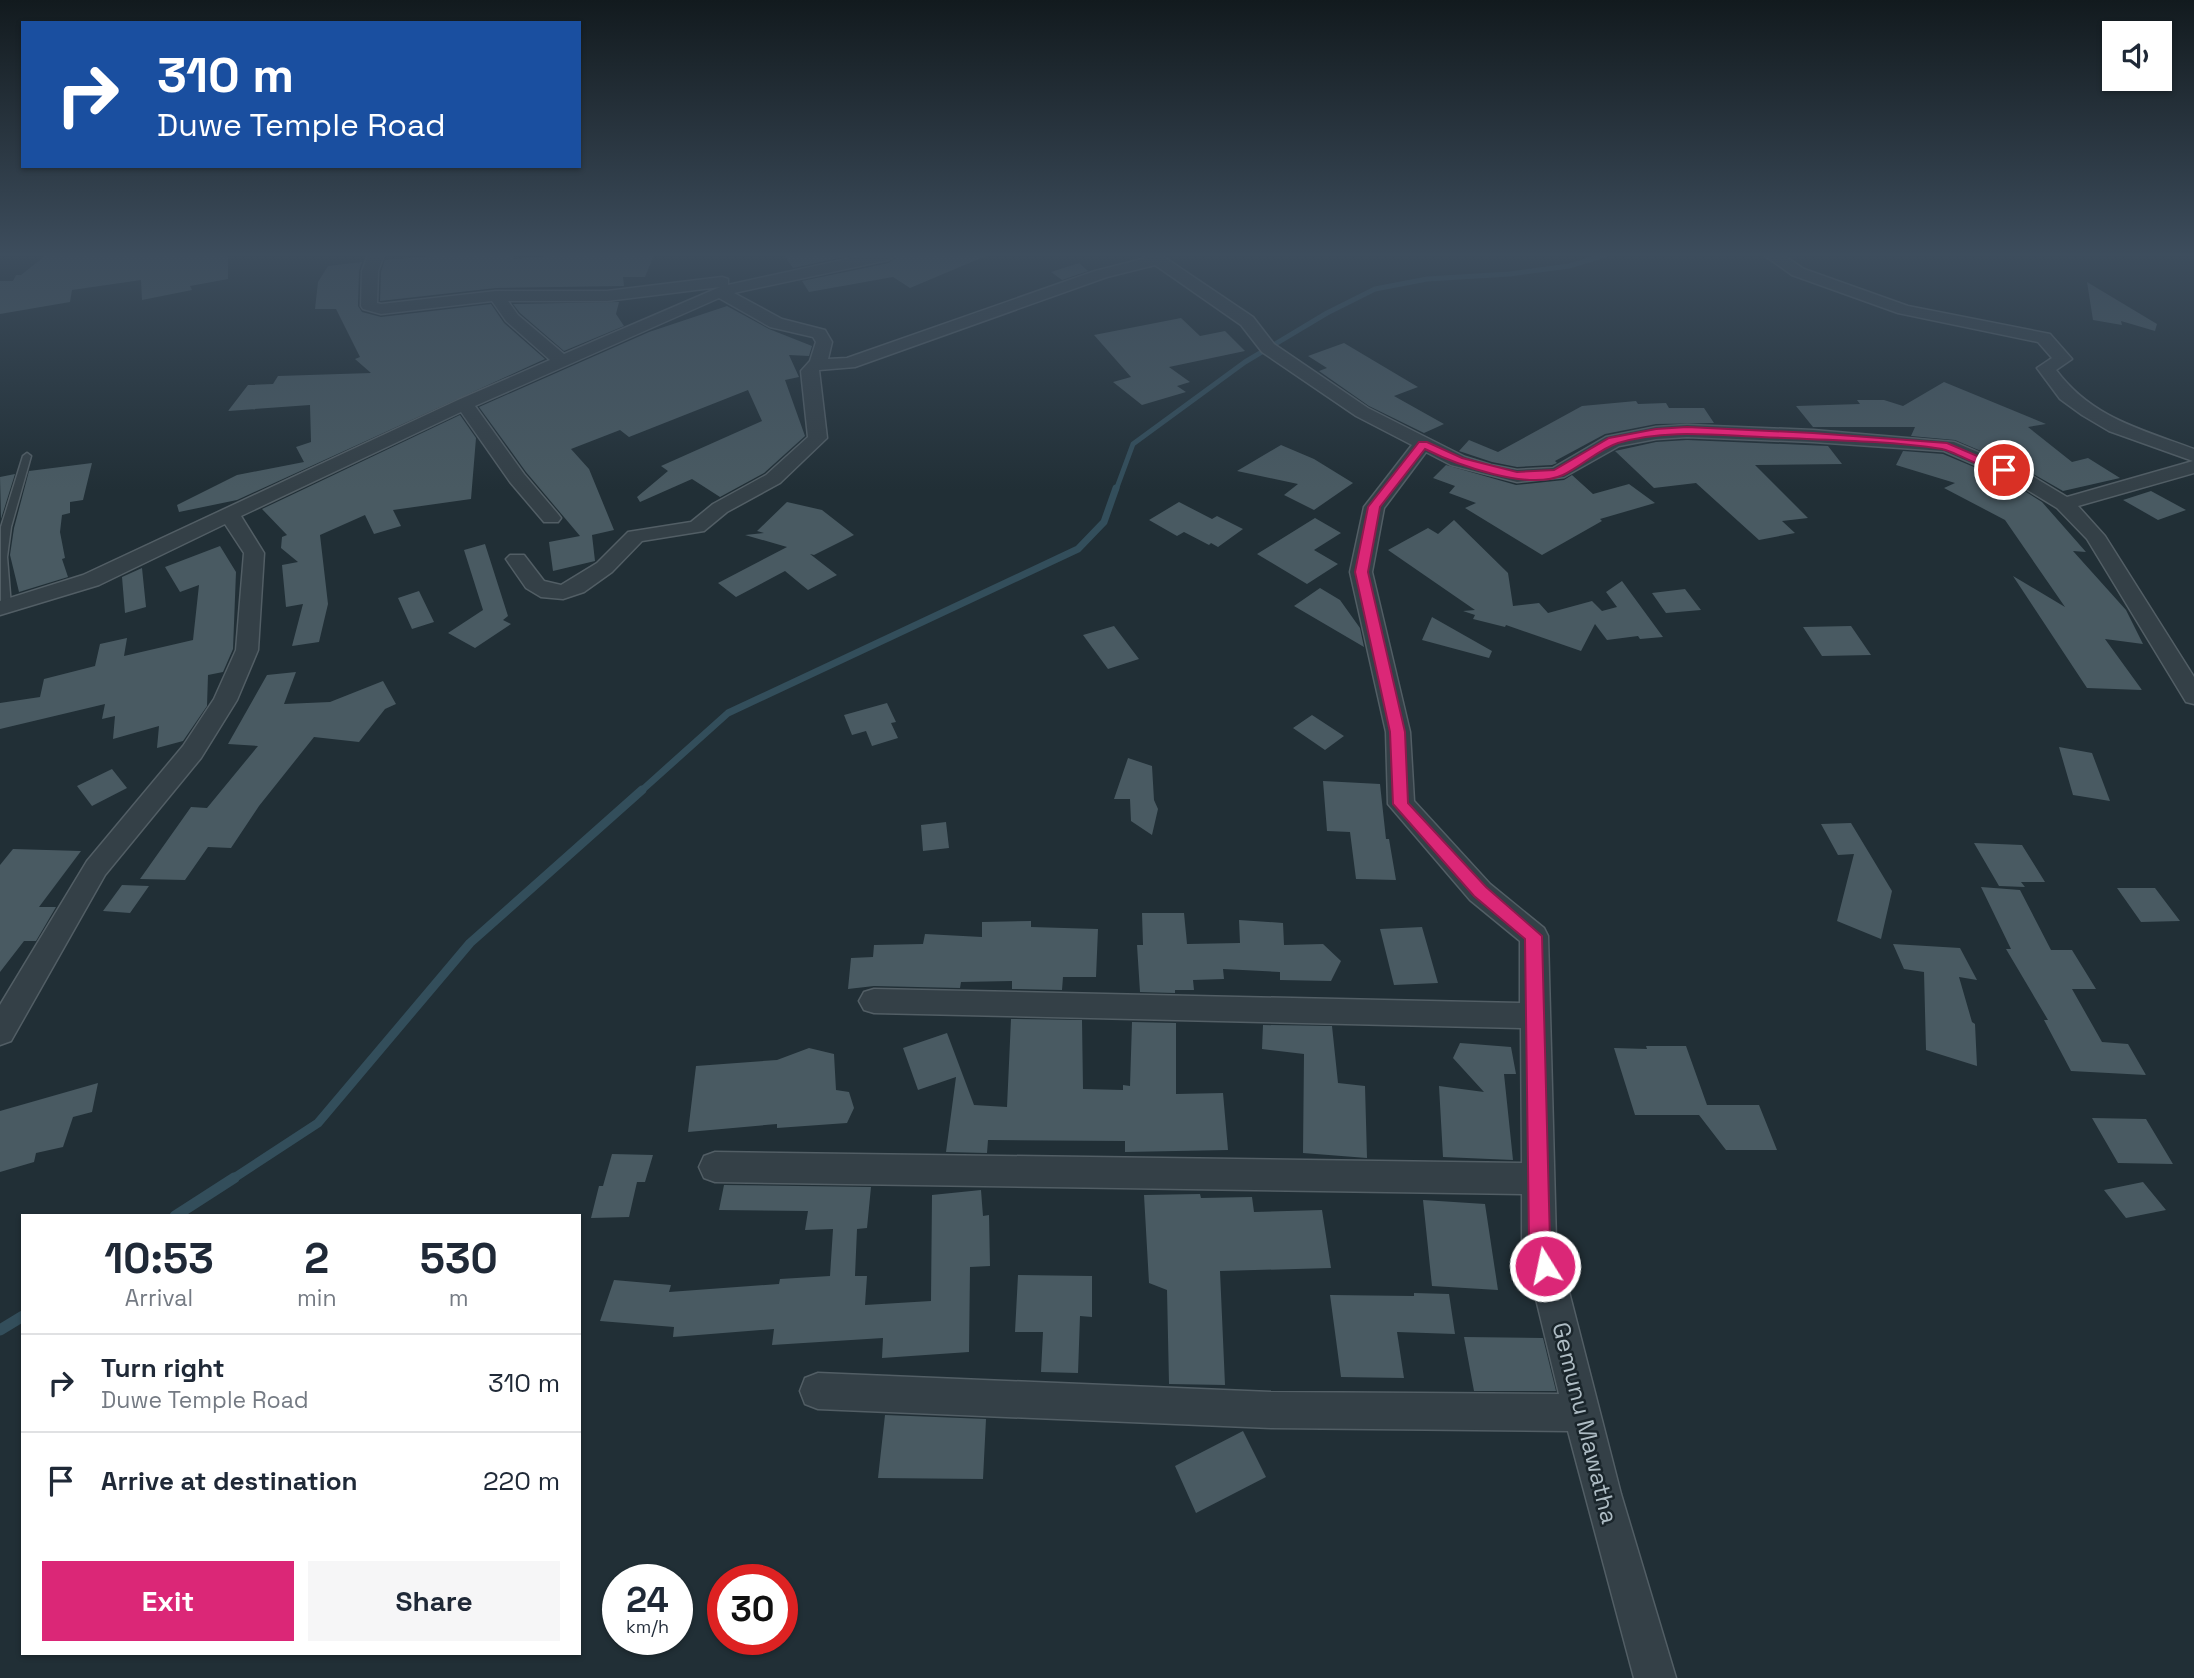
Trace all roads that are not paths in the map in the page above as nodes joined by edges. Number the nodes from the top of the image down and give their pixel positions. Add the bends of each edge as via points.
1 (530, 333) edge
2 (625, 333) edge
3 (816, 333) edge
4 (933, 333) edge
5 (1257, 333) edge
6 (2021, 333) edge
7 (562, 361) junction
8 (819, 365) junction
9 (464, 404) junction
10 (1423, 444) junction
11 (27, 456) dead end
12 (2194, 456) edge
13 (2194, 467) edge
14 (2064, 504) junction
15 (229, 514) junction
16 (551, 518) dead end
17 (517, 559) dead end
18 (3, 607) edge
19 (2194, 696) edge
20 (874, 1001) dead end
21 (1535, 1016) junction
22 (0, 1032) edge
23 (715, 1167) dead end
24 (1538, 1179) junction
25 (818, 1391) dead end
26 (1582, 1413) junction
27 (1656, 1678) edge

1 - 7 street
2 - 7 street
3 - 8 street via 824,342
4 - 8 street via 849,363
5 - 10 street via 1268,348 1362,412
6 - 12 street via 2044,338 2063,359 2046,368 2066,395 2116,426
7 - 9 street
8 - 17 street via 810,370 818,438 773,479 696,527 635,536 606,569 576,587 553,592 536,586
9 - 15 street
9 - 16 street
10 - 14 street via 1458,461 1517,476 1557,473 1613,441 1656,433 1767,433 1947,446 2020,477
10 - 21 street, Gemunu Mawatha via 1374,507 1361,572 1398,732 1401,804 1480,892 1534,936
11 - 18 lane via 6,527
13 - 14 street
14 - 19 street via 2095,536
15 - 18 street via 91,580
15 - 22 street via 254,553 247,650 226,700 192,752 96,868
20 - 21 street
21 - 24 street, Gemunu Mawatha
23 - 24 street
24 - 26 street, Gemunu Mawatha via 1539,1241
25 - 26 street via 1271,1410
26 - 27 street, Gemunu Mawatha

